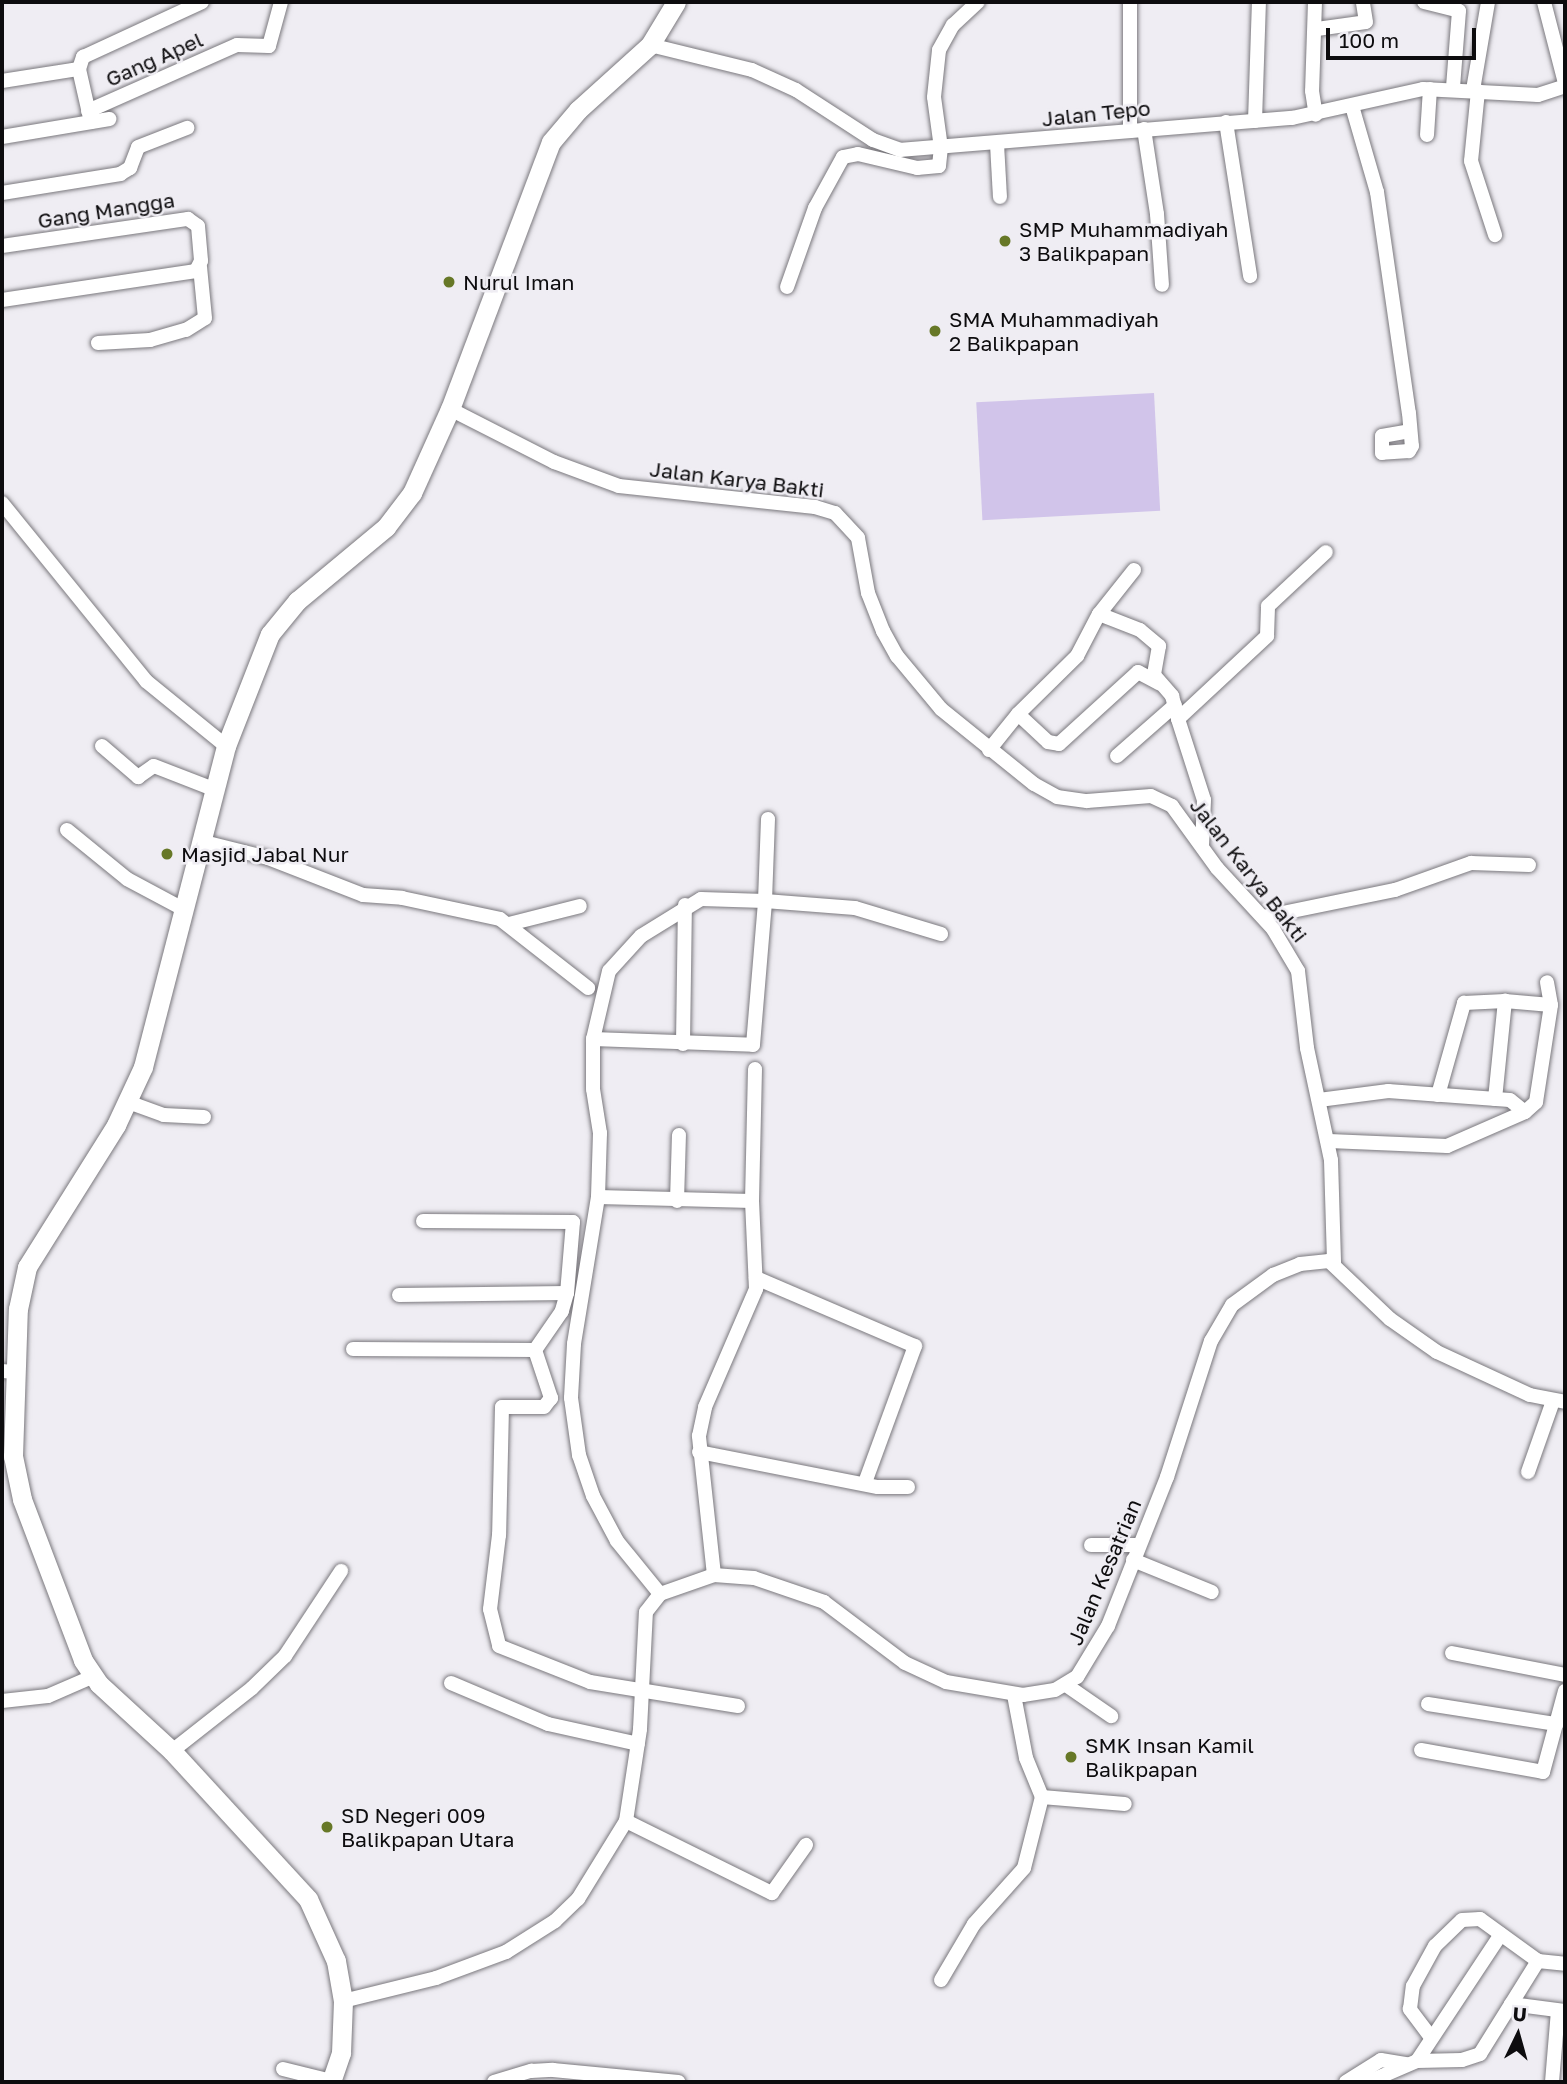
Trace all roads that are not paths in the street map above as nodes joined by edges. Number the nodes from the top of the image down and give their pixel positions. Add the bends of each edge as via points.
1 (202, 2) edge
2 (281, 2) edge
3 (676, 2) edge
4 (978, 2) edge
5 (1130, 2) edge
6 (1259, 2) edge
7 (1315, 2) edge
8 (1363, 2) edge
9 (1424, 2) edge
10 (1488, 2) edge
11 (1545, 2) edge
12 (1317, 29) junction
13 (650, 45) junction
14 (79, 69) junction
15 (2, 81) edge
16 (1565, 85) edge
17 (1453, 88) junction
18 (1430, 89) junction
19 (1475, 90) junction
20 (1352, 106) junction
21 (1315, 115) junction
22 (90, 117) junction
23 (109, 119) dead end
24 (1255, 121) junction
25 (1226, 122) junction
26 (187, 128) dead end
27 (1137, 130) junction
28 (1427, 135) dead end
29 (2, 137) edge
30 (997, 144) junction
31 (941, 148) junction
32 (2, 193) edge
33 (1000, 197) dead end
34 (1495, 235) dead end
35 (2, 246) edge
36 (200, 267) junction
37 (1250, 276) dead end
38 (1162, 285) dead end
39 (787, 287) dead end
40 (2, 300) edge
41 (98, 343) dead end
42 (450, 409) junction
43 (1410, 431) dead end
44 (2, 503) edge
45 (1326, 552) dead end
46 (1134, 570) dead end
47 (1099, 614) junction
48 (1159, 683) junction
49 (1177, 712) junction
50 (1018, 715) junction
51 (102, 746) dead end
52 (226, 746) junction
53 (989, 750) junction
54 (1117, 756) dead end
55 (216, 790) junction
56 (768, 819) dead end
57 (67, 830) dead end
58 (204, 842) junction
59 (1202, 846) junction
60 (1529, 865) dead end
61 (765, 901) junction
62 (685, 905) junction
63 (580, 906) dead end
64 (185, 910) junction
65 (1263, 917) junction
66 (509, 925) junction
67 (941, 934) dead end
68 (1547, 982) dead end
69 (589, 988) dead end
70 (1505, 1001) junction
71 (1550, 1005) junction
72 (593, 1039) junction
73 (683, 1044) junction
74 (755, 1069) dead end
75 (1438, 1095) junction
76 (1496, 1099) junction
77 (1319, 1100) junction
78 (128, 1102) junction
79 (1525, 1112) junction
80 (204, 1117) dead end
81 (679, 1135) dead end
82 (1329, 1141) junction
83 (598, 1197) junction
84 (677, 1201) junction
85 (752, 1201) junction
86 (423, 1220) dead end
87 (1334, 1264) junction
88 (756, 1278) junction
89 (567, 1293) junction
90 (399, 1295) dead end
91 (353, 1349) dead end
92 (535, 1350) junction
93 (7, 1372) edge
94 (1559, 1401) edge
95 (699, 1452) junction
96 (1528, 1472) dead end
97 (865, 1483) junction
98 (908, 1487) dead end
99 (1091, 1545) dead end
100 (1138, 1545) junction
101 (1133, 1560) junction
102 (341, 1571) dead end
103 (713, 1575) junction
104 (1212, 1592) dead end
105 (660, 1594) junction
106 (1452, 1653) dead end
107 (1565, 1675) edge
108 (92, 1677) junction
109 (451, 1683) dead end
110 (1066, 1685) junction
111 (1565, 1691) edge
112 (642, 1693) junction
113 (1014, 1695) junction
114 (2, 1701) edge
115 (1428, 1704) dead end
116 (738, 1706) dead end
117 (1111, 1716) dead end
118 (1556, 1724) junction
119 (638, 1744) junction
120 (1421, 1750) dead end
121 (172, 1751) junction
122 (1042, 1797) junction
123 (1125, 1804) dead end
124 (626, 1821) junction
125 (806, 1845) dead end
126 (1501, 1934) junction
127 (1538, 1961) junction
128 (1565, 1964) edge
129 (941, 1980) dead end
130 (344, 2001) junction
131 (1511, 2004) junction
132 (1562, 2011) edge
133 (1430, 2036) junction
134 (1412, 2063) junction
135 (283, 2069) dead end
136 (331, 2082) edge
137 (494, 2082) edge
138 (678, 2082) edge
139 (1346, 2082) edge
140 (1368, 2082) edge
141 (1552, 2082) edge

1 - 14 street via 83,57
2 - 22 street, Gang Apel via 269,46 237,45
3 - 13 highway
4 - 31 street via 953,25 939,50 935,117
5 - 27 street
6 - 24 street
7 - 12 street
8 - 12 street via 1366,22
9 - 17 street via 1459,12
10 - 19 street
11 - 16 street
12 - 21 street via 1312,79
13 - 31 street, Jalan Tepo via 752,70 796,90 891,148
13 - 42 highway via 578,110 551,142
14 - 15 street
14 - 22 street
16 - 19 street, Jalan Tepo via 1538,95
17 - 18 street, Jalan Tepo
17 - 19 street, Jalan Tepo
18 - 20 street, Jalan Tepo
18 - 28 street
19 - 34 street via 1471,161
20 - 21 street, Jalan Tepo
20 - 43 street via 1377,192 1389,256
21 - 24 street, Jalan Tepo
22 - 23 street
22 - 29 street
24 - 25 street, Jalan Tepo
25 - 27 street, Jalan Tepo
25 - 37 street
26 - 32 street via 138,147 130,168 120,174
27 - 30 street, Jalan Tepo
27 - 38 street
30 - 31 street, Jalan Tepo
30 - 33 street
31 - 39 street via 941,162 935,169 858,154 842,157 815,208
35 - 36 street, Gang Mangga via 188,219 198,226
36 - 40 street
36 - 41 street via 205,318 186,330 150,340
42 - 52 highway via 401,509 368,545 297,601 277,623
42 - 53 street, Jalan Karya Bakti via 554,461 619,486 835,513 858,538 873,607 897,656 928,696
44 - 52 street via 146,681
45 - 49 street via 1268,607 1267,636
46 - 47 street
47 - 48 street via 1140,630 1158,646 1153,670
47 - 50 street via 1077,656
48 - 49 street
48 - 50 street via 1138,671 1059,744 1048,742
49 - 54 street
49 - 59 street via 1204,800
50 - 53 street
51 - 55 street via 138,777 154,766
52 - 55 highway
53 - 59 street, Jalan Karya Bakti via 1057,797 1087,801 1158,797 1177,811
55 - 58 highway
56 - 61 street
57 - 64 street via 127,879
58 - 64 highway
58 - 66 street via 268,858 363,895 488,915
59 - 65 street, Jalan Karya Bakti
60 - 65 street via 1471,863 1395,890
61 - 62 street via 711,897
61 - 67 street via 855,908
61 - 73 street via 756,1042
62 - 72 street via 615,961 601,993
62 - 73 street
63 - 66 street
64 - 78 highway via 158,1024
65 - 77 street, Jalan Karya Bakti via 1298,971
66 - 69 street
68 - 71 street
70 - 71 street
70 - 75 street via 1464,1003
70 - 76 street
71 - 79 street via 1536,1102
72 - 73 street
72 - 83 street via 593,1089 600,1133
74 - 85 street
75 - 76 street
75 - 77 street via 1388,1091
76 - 79 street via 1518,1102
77 - 82 street, Jalan Karya Bakti
78 - 80 street via 164,1115
78 - 93 highway via 27,1267
79 - 82 street via 1447,1146
81 - 84 street
82 - 87 street, Jalan Karya Bakti
83 - 84 street
83 - 105 street via 570,1380 579,1455 606,1524
84 - 85 street
85 - 88 street
86 - 89 street via 573,1222
87 - 94 street via 1416,1339 1510,1386
87 - 100 street, Jalan Kesatrian via 1313,1261 1284,1270 1232,1305 1211,1340 1167,1476
88 - 95 street via 744,1323 705,1407
88 - 97 street via 915,1346
89 - 90 street
89 - 92 street via 562,1311
91 - 92 street
92 - 112 street via 551,1398 544,1407 502,1407 499,1535 490,1609 499,1646 583,1680
93 - 108 highway via 13,1456 22,1499
94 - 96 street
95 - 97 street
95 - 103 street
97 - 98 street
99 - 100 street
100 - 101 street, Jalan Kesatrian
101 - 104 street
101 - 110 street, Jalan Kesatrian via 1098,1646
102 - 121 street via 285,1656
103 - 105 street
103 - 113 street via 754,1578 805,1592 844,1614 920,1671 960,1686
105 - 112 street via 646,1612
106 - 107 street
108 - 114 street via 48,1696
108 - 121 highway
109 - 119 street via 548,1724
110 - 113 street
110 - 117 street
111 - 118 street
112 - 116 street
112 - 119 street
113 - 122 street via 1026,1758
115 - 118 street
118 - 120 street via 1543,1772
119 - 124 street
121 - 130 highway via 308,1899 336,1961
122 - 123 street
122 - 129 street via 1024,1868 974,1924
124 - 125 street via 772,1893
124 - 130 street via 578,1899 529,1940 467,1968
126 - 127 street
126 - 133 street
126 - 133 street via 1471,1917 1451,1928 1435,1946 1410,1998 1413,2017
127 - 128 street
127 - 131 street
130 - 136 highway via 341,2053
131 - 132 street
131 - 134 street via 1480,2054 1462,2060
132 - 141 street
133 - 134 street
134 - 139 street via 1381,2060
134 - 140 street
135 - 136 street
137 - 138 street via 553,2070

